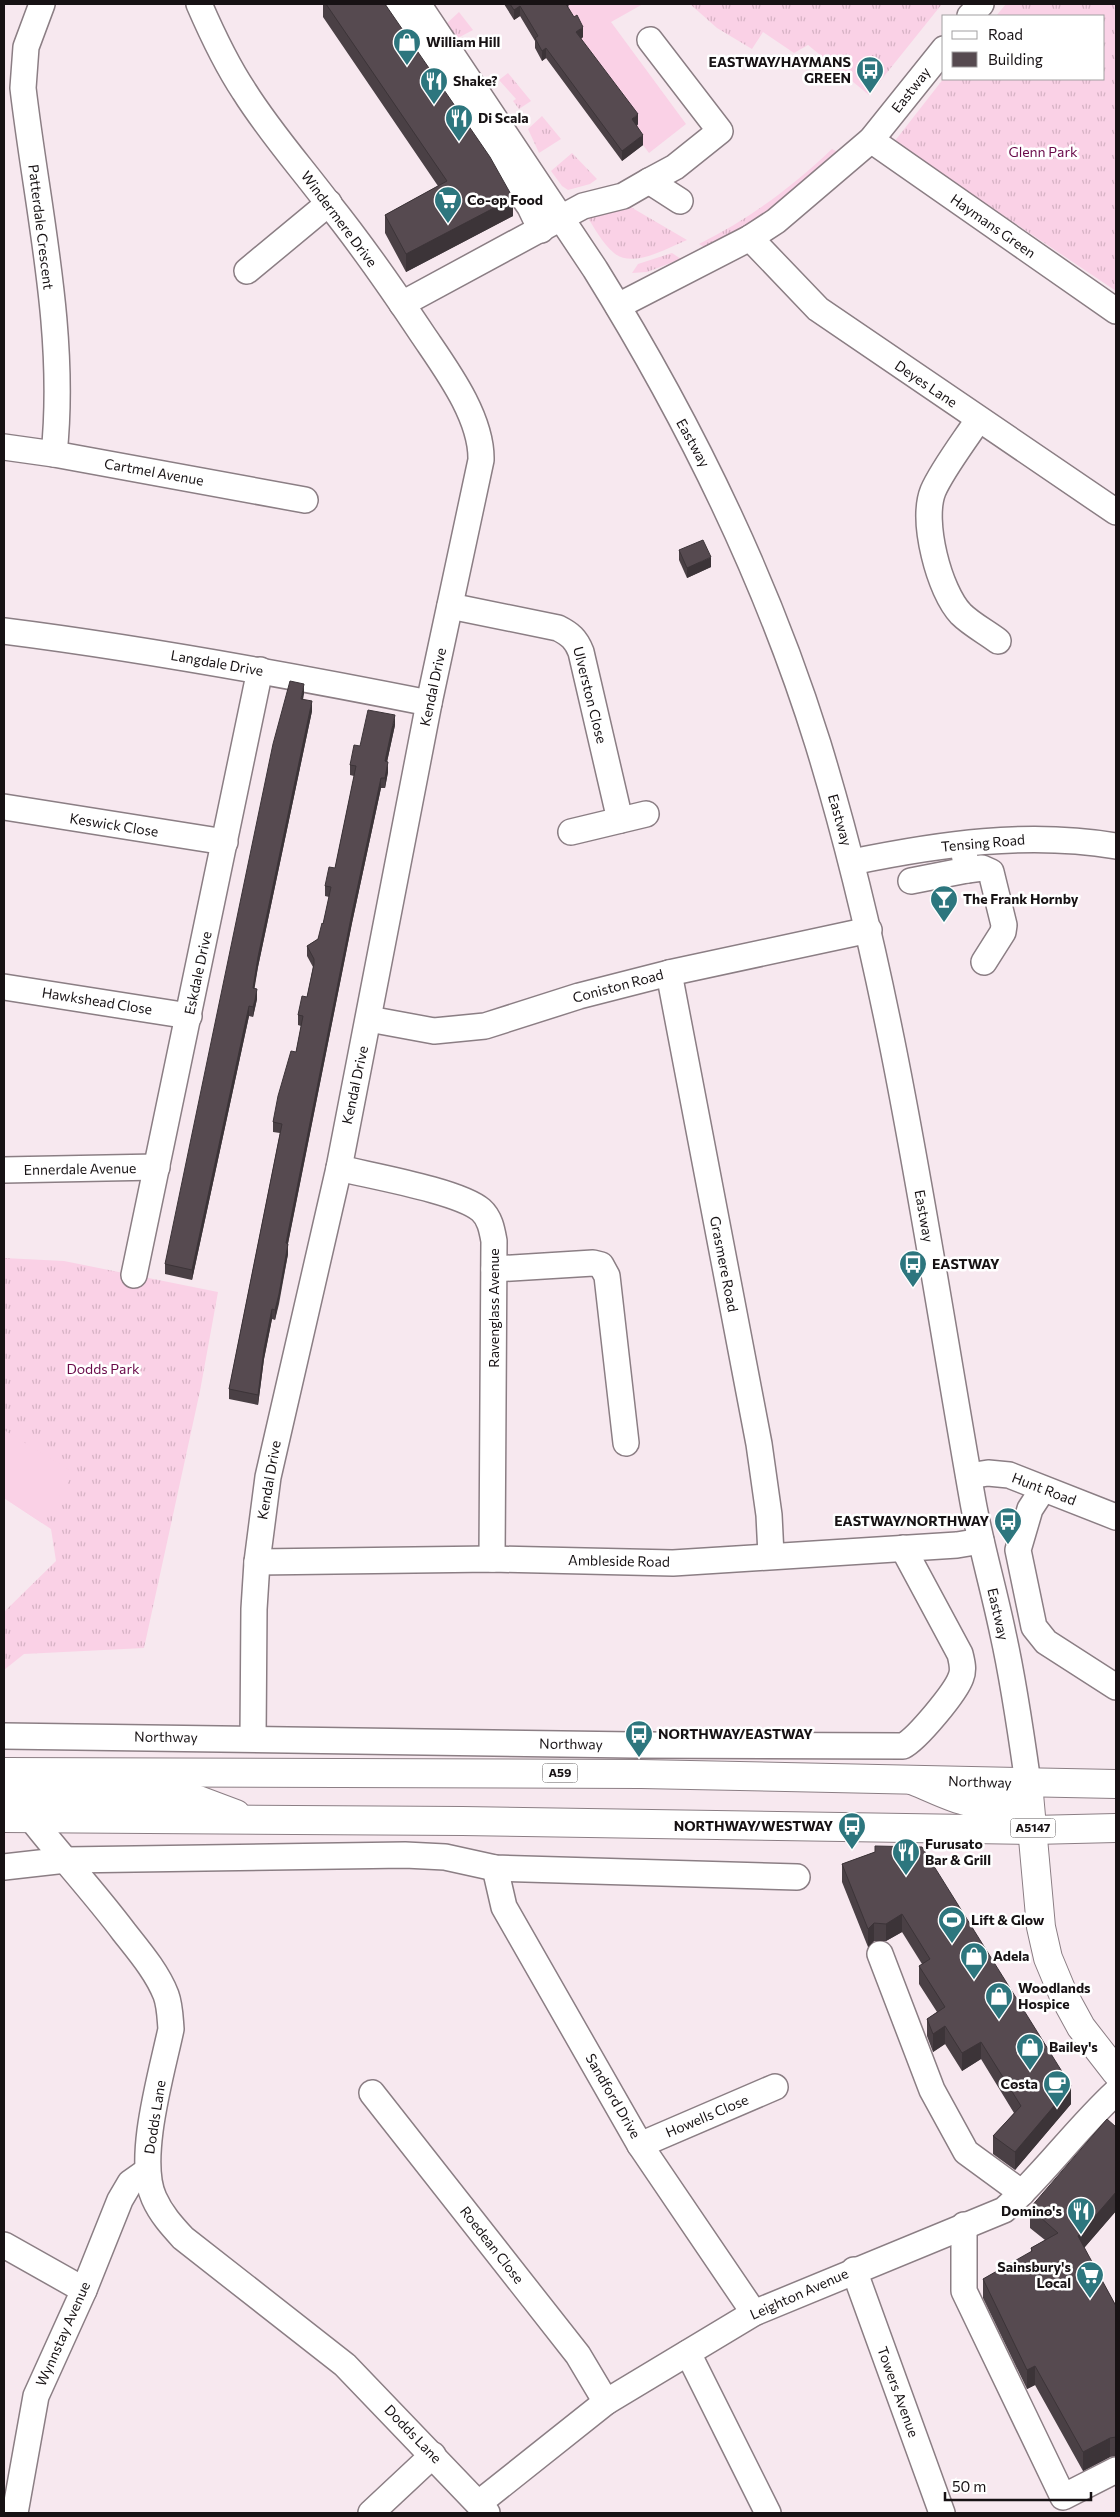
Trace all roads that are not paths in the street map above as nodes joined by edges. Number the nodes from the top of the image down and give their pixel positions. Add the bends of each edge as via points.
1 (42, 4) edge
2 (199, 4) edge
3 (390, 4) edge
4 (418, 4) edge
5 (980, 4) edge
6 (971, 15) edge
7 (650, 40) dead end
8 (942, 51) edge
9 (871, 140) junction
10 (650, 181) junction
11 (680, 202) dead end
12 (329, 203) junction
13 (551, 224) junction
14 (750, 238) junction
15 (247, 271) dead end
16 (402, 304) junction
17 (618, 306) junction
18 (1116, 311) edge
19 (978, 420) junction
20 (479, 434) joint
21 (4, 447) edge
22 (54, 454) junction
23 (305, 500) dead end
24 (1116, 512) edge
25 (450, 606) junction
26 (4, 631) edge
27 (998, 641) dead end
28 (260, 670) junction
29 (429, 703) junction
30 (4, 807) edge
31 (646, 814) dead end
32 (620, 820) junction
33 (571, 832) dead end
34 (225, 842) junction
35 (962, 843) junction
36 (1116, 846) edge
37 (852, 862) junction
38 (967, 870) junction
39 (912, 881) dead end
40 (869, 930) junction
41 (984, 962) dead end
42 (669, 973) junction
43 (4, 987) edge
44 (189, 1016) junction
45 (369, 1019) junction
46 (157, 1167) junction
47 (338, 1168) junction
48 (4, 1170) edge
49 (494, 1269) junction
50 (134, 1275) dead end
51 (626, 1443) dead end
52 (969, 1476) junction
53 (1043, 1489) junction
54 (1116, 1517) edge
55 (981, 1541) junction
56 (903, 1548) junction
57 (771, 1555) junction
58 (492, 1559) junction
59 (257, 1562) junction
60 (1116, 1687) edge
61 (4, 1736) edge
62 (253, 1738) junction
63 (4, 1772) edge
64 (4, 1779) edge
65 (913, 1780) junction
66 (1028, 1784) junction
67 (1116, 1784) edge
68 (16, 1818) edge
69 (251, 1820) junction
70 (1116, 1828) edge
71 (1033, 1830) junction
72 (66, 1860) junction
73 (4, 1867) edge
74 (495, 1868) junction
75 (797, 1877) dead end
76 (880, 1954) dead end
77 (1116, 2072) edge
78 (774, 2087) dead end
79 (1116, 2092) edge
80 (372, 2093) dead end
81 (640, 2145) junction
82 (147, 2171) junction
83 (1022, 2194) junction
84 (964, 2225) junction
85 (4, 2245) edge
86 (854, 2270) junction
87 (84, 2290) junction
88 (754, 2313) junction
89 (688, 2353) junction
90 (606, 2402) junction
91 (14, 2453) edge
92 (433, 2455) junction
93 (1116, 2470) edge
94 (483, 2508) edge
95 (15, 2513) edge
96 (371, 2513) edge
97 (768, 2513) edge
98 (942, 2513) edge

1 - 22 street, Patterdale Crescent via 26,47 23,88 55,341 57,422
2 - 12 street, Windermere Drive via 244,91 287,152
3 - 13 street via 530,207
4 - 13 street
5 - 6 street
7 - 10 street via 720,131 674,167
8 - 9 street, Eastway
9 - 14 street, Eastway via 776,221
9 - 18 street, Haymans Green
10 - 11 street
10 - 13 street via 623,196 583,206
12 - 15 street
12 - 16 street, Windermere Drive
13 - 16 street
13 - 17 street
14 - 17 street, Eastway
14 - 19 street, Deyes Lane via 818,309
16 - 20 street, Windermere Drive via 444,366
17 - 37 street, Eastway via 709,471 746,555 812,728
19 - 24 street, Deyes Lane
19 - 27 street via 933,491 928,521 942,582 950,599 962,614
20 - 25 street, Kendal Drive via 481,460
21 - 22 street, Cartmel Avenue
22 - 23 street, Cartmel Avenue
25 - 29 street, Kendal Drive
25 - 32 street, Ulverston Close via 558,628 576,641
26 - 28 street, Langdale Drive
28 - 29 street, Langdale Drive
28 - 34 street, Eskdale Drive
29 - 45 street, Kendal Drive
30 - 34 street, Keswick Close
31 - 32 street
32 - 33 street
34 - 44 street, Eskdale Drive
35 - 36 street, Tensing Road via 1050,838
35 - 37 street, Tensing Road
35 - 38 street
37 - 40 street, Eastway
38 - 39 street
38 - 41 street via 982,868 991,872 1004,925
40 - 42 street, Coniston Road
40 - 52 street, Eastway via 899,1070
42 - 45 street, Coniston Road via 466,1030 434,1031
42 - 57 street, Grasmere Road via 759,1444
43 - 44 street, Hawkshead Close
44 - 46 street, Eskdale Drive
45 - 47 street, Kendal Drive
46 - 48 street, Ennerdale Avenue
46 - 50 street, Eskdale Drive
47 - 49 street, Ravenglass Avenue via 455,1196 476,1206 491,1225
47 - 59 street, Kendal Drive via 268,1477
49 - 51 street via 601,1265 607,1276
49 - 58 street, Ravenglass Avenue
52 - 53 street, Hunt Road via 988,1473 1009,1475
52 - 55 street, Eastway
53 - 54 street, Hunt Road
53 - 60 street via 1030,1509 1018,1550 1034,1627 1046,1642
55 - 56 street, Ambleside Road
55 - 66 street, Eastway via 1012,1678
56 - 57 street, Ambleside Road
56 - 62 street, Northway via 960,1654 963,1670 957,1685 917,1736 903,1746
57 - 58 street, Ambleside Road via 673,1563
58 - 59 street, Ambleside Road
59 - 62 street, Kendal Drive
61 - 62 street, Northway
63 - 65 main road, Northway / A59 via 641,1774
64 - 68 street, Dodds Lane
64 - 69 main road via 42,1792 180,1796
65 - 66 main road, Northway / A59
65 - 71 main road via 969,1802 1009,1807 1020,1813
66 - 67 main road, Northway / A59
66 - 71 main road, A5147
68 - 69 main road
68 - 72 street, Dodds Lane
69 - 71 main road
70 - 71 main road
71 - 77 main road, A5147 via 1041,1927 1048,1958 1081,2027
72 - 73 street
72 - 74 street via 405,1855 445,1857
72 - 82 street, Dodds Lane via 138,1950 166,1996 171,2029 147,2148
74 - 75 street
74 - 81 street, Sandford Drive via 504,1907
76 - 83 street via 932,2090 966,2152
78 - 81 street, Howells Close
79 - 83 street, Leighton Avenue
80 - 90 street, Roedean Close via 578,2355
81 - 88 street, Sandford Drive
82 - 87 street, Wynnstay Avenue via 130,2183 120,2200
82 - 92 street, Dodds Lane via 153,2196 164,2216 183,2238 345,2365
83 - 84 street, Leighton Avenue via 1004,2210
84 - 86 street, Leighton Avenue
84 - 93 street via 964,2291 1063,2497
85 - 87 street
86 - 88 street, Leighton Avenue
86 - 98 street, Towers Avenue
87 - 91 street, Wynnstay Avenue
88 - 89 street, Leighton Avenue
89 - 90 street, Leighton Avenue
89 - 97 street
90 - 94 street, Leighton Avenue
91 - 95 street, Wynnstay Avenue
92 - 94 street, Dodds Lane
92 - 96 street

